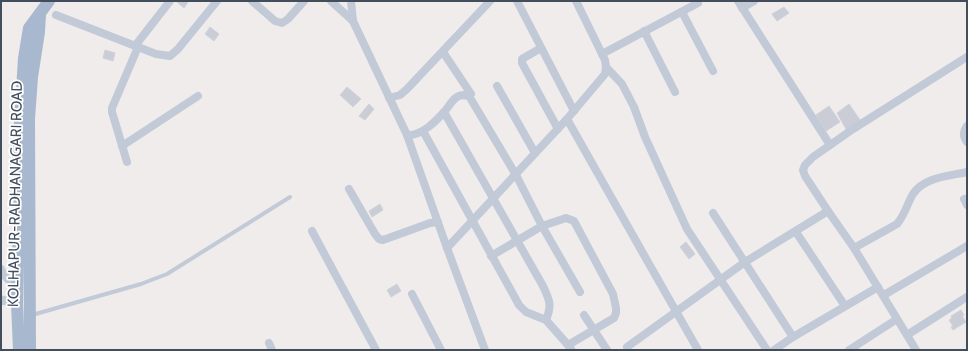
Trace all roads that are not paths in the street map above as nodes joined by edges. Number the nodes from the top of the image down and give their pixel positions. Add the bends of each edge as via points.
1 (49, 1) edge
2 (170, 1) edge
3 (217, 1) edge
4 (252, 1) edge
5 (304, 1) edge
6 (331, 1) edge
7 (351, 1) edge
8 (490, 1) edge
9 (517, 1) edge
10 (576, 1) edge
11 (754, 1) edge
12 (698, 3) dead end
13 (740, 4) edge
14 (682, 12) junction
15 (40, 15) junction
16 (56, 15) dead end
17 (353, 21) junction
18 (644, 31) junction
19 (136, 46) junction
20 (541, 48) junction
21 (443, 52) junction
22 (602, 54) junction
23 (967, 57) edge
24 (606, 67) junction
25 (713, 71) dead end
26 (497, 86) dead end
27 (676, 92) dead end
28 (471, 94) dead end
29 (198, 96) dead end
30 (389, 98) junction
31 (574, 111) junction
32 (444, 112) junction
33 (567, 118) junction
34 (967, 126) edge
35 (558, 129) junction
36 (423, 131) junction
37 (407, 135) junction
38 (967, 142) edge
39 (830, 145) junction
40 (122, 146) junction
41 (535, 153) junction
42 (127, 162) dead end
43 (967, 172) edge
44 (516, 175) junction
45 (350, 189) dead end
46 (290, 197) dead end
47 (493, 198) junction
48 (828, 211) junction
49 (713, 213) dead end
50 (472, 220) junction
51 (438, 222) junction
52 (542, 226) junction
53 (312, 231) dead end
54 (796, 232) junction
55 (518, 241) junction
56 (967, 246) edge
57 (447, 248) junction
58 (854, 248) junction
59 (491, 256) junction
60 (745, 262) junction
61 (1, 269) edge
62 (720, 280) junction
63 (18, 286) junction
64 (878, 287) junction
65 (580, 292) dead end
66 (412, 294) dead end
67 (884, 295) junction
68 (967, 297) edge
69 (1, 300) edge
70 (23, 303) junction
71 (845, 306) junction
72 (677, 312) junction
73 (584, 315) dead end
74 (30, 316) junction
75 (897, 319) junction
76 (546, 320) junction
77 (594, 330) junction
78 (907, 335) junction
79 (793, 337) junction
80 (570, 348) edge
81 (626, 349) edge
82 (19, 350) edge
83 (30, 350) edge
84 (376, 350) edge
85 (441, 350) edge
86 (485, 350) edge
87 (607, 350) edge
88 (698, 350) edge
89 (767, 350) edge
90 (774, 350) edge
91 (849, 350) edge
92 (916, 350) edge

1 - 15 main road, KOLHAPUR-RADHANAGARI ROAD
2 - 19 street
3 - 19 street via 170,56 156,54
4 - 5 street via 275,21 282,23 288,20
6 - 17 street
7 - 17 street
8 - 21 street
9 - 20 street
10 - 22 street
11 - 13 street
12 - 14 street
13 - 39 street
14 - 18 street
14 - 25 street
15 - 63 main road, KOLHAPUR-RADHANAGARI ROAD via 29,28 24,58 19,138
15 - 70 main road, KOLHAPUR-RADHANAGARI ROAD via 29,119
16 - 19 street
17 - 30 street
18 - 22 street
18 - 27 street
19 - 40 street via 112,108
20 - 31 street
20 - 35 street via 522,59 522,63
21 - 28 street
21 - 30 street via 407,89
22 - 24 street
23 - 39 street
24 - 31 street via 605,74
24 - 62 street via 622,84 687,229
26 - 41 street
29 - 40 street
30 - 37 street
31 - 33 street
32 - 36 street
32 - 44 street via 456,97 469,96
32 - 47 street
33 - 35 street
33 - 72 street
34 - 38 street via 964,131
35 - 41 street
36 - 37 street via 417,135
36 - 50 street
37 - 51 street
39 - 48 street via 813,157 803,170
40 - 42 street
41 - 44 street
43 - 58 street via 925,183 914,193 897,224
44 - 47 street
44 - 52 street
45 - 51 street via 379,239 383,240
46 - 74 lane via 167,274
47 - 50 street
47 - 55 street
48 - 54 street
48 - 58 street
49 - 60 street
50 - 57 street
50 - 59 street
51 - 57 street
52 - 55 street
52 - 65 street
52 - 77 street via 562,218 571,219 607,282 613,294 616,313 614,318
53 - 84 street
54 - 60 street
54 - 71 street
55 - 59 street
55 - 76 street via 549,298 550,307
56 - 67 street
57 - 86 street
58 - 64 street
59 - 76 street via 522,309
60 - 62 street
60 - 79 street
61 - 63 street via 6,278
62 - 72 street
62 - 89 street
63 - 70 main road, KOLHAPUR-RADHANAGARI ROAD
64 - 67 street
64 - 71 street
66 - 85 street
67 - 75 street
68 - 78 street
69 - 70 street
70 - 74 main road, KOLHAPUR-RADHANAGARI ROAD
70 - 82 main road, KOLHAPUR-RADHANAGARI ROAD
71 - 79 street
72 - 81 street
72 - 88 street
73 - 77 street
74 - 83 main road, KOLHAPUR-RADHANAGARI ROAD
75 - 78 street
75 - 91 street
76 - 80 street
77 - 80 street
77 - 87 street
78 - 92 street
79 - 90 street

